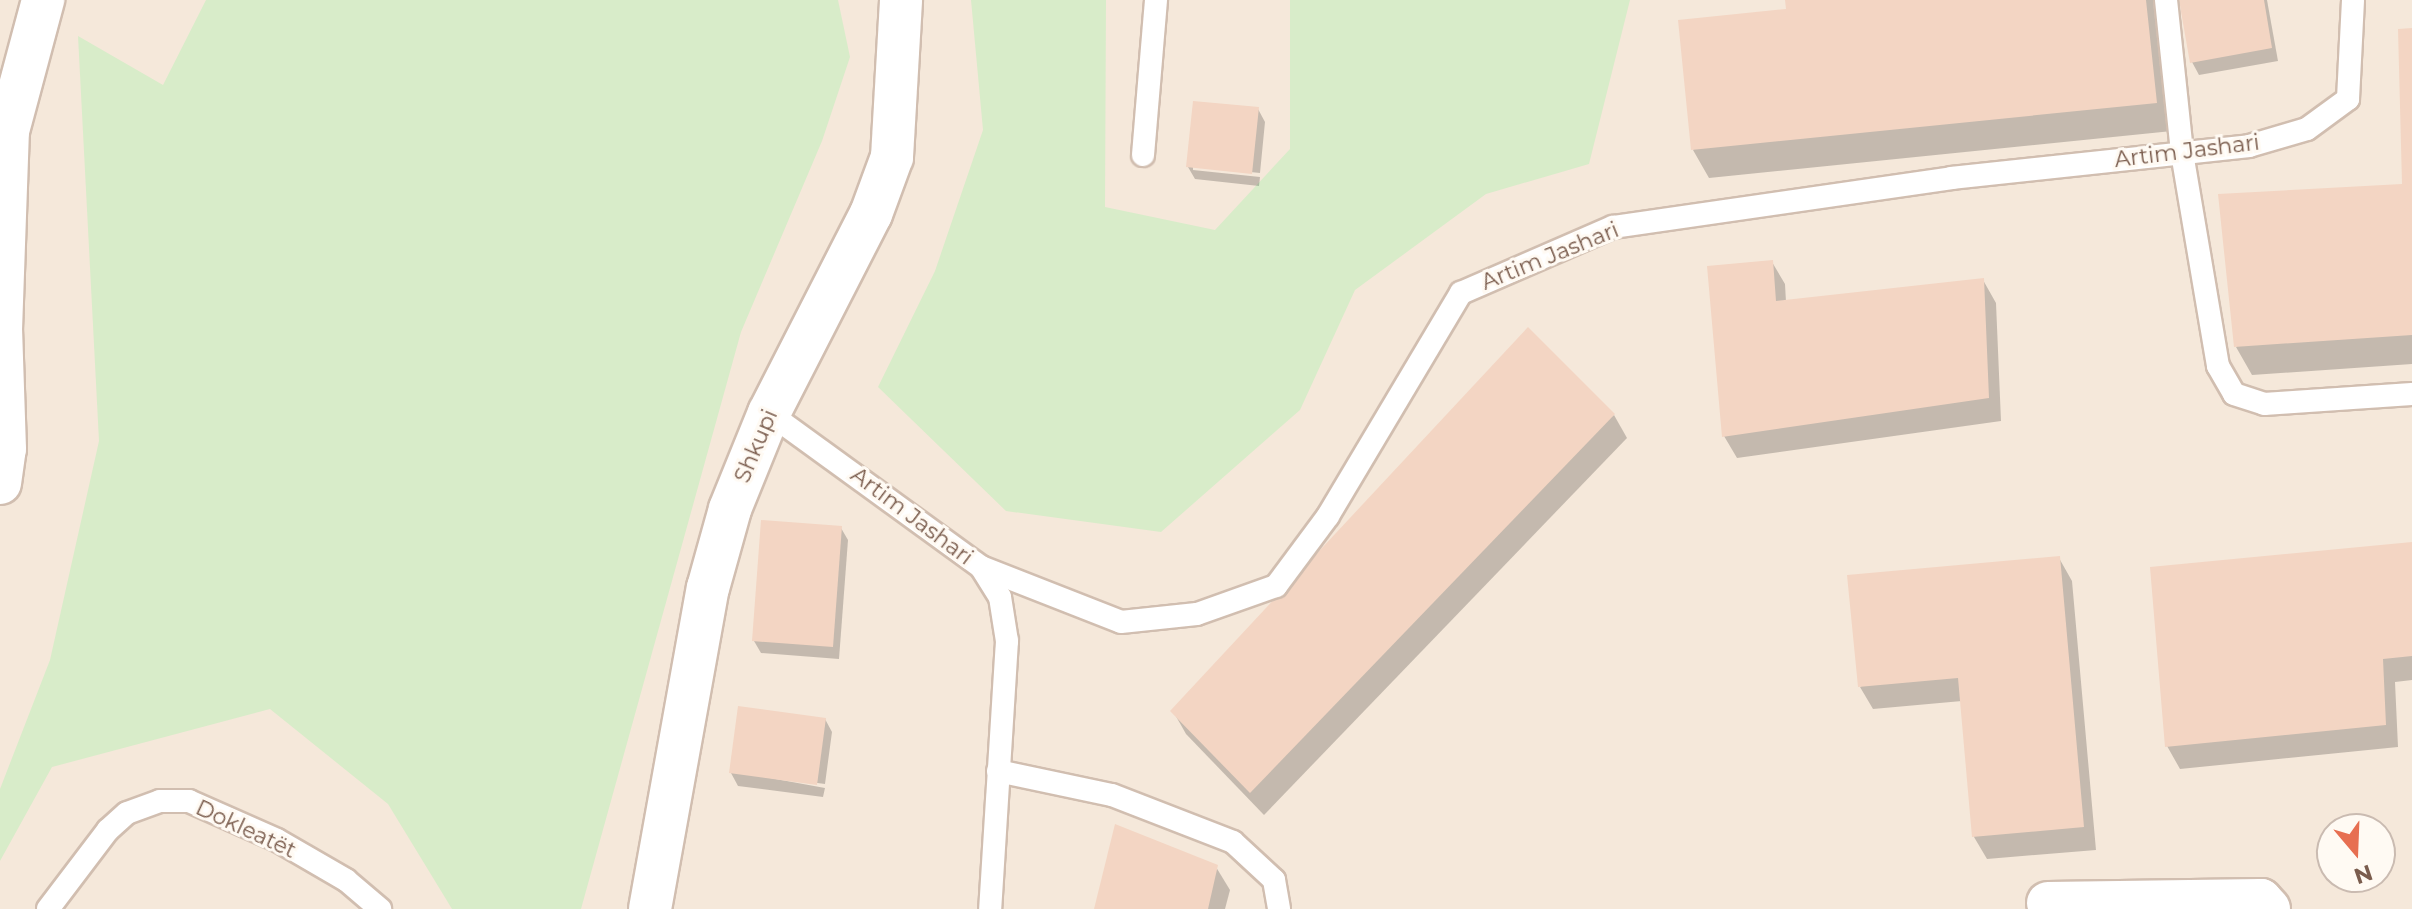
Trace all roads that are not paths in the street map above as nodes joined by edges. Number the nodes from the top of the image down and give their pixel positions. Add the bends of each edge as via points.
1 (43, 0) edge
2 (901, 0) edge
3 (1156, 0) edge
4 (2166, 0) edge
5 (2353, 0) edge
6 (9, 88) edge
7 (2182, 153) junction
8 (1143, 155) dead end
9 (0, 330) edge
10 (2412, 394) edge
11 (769, 413) junction
12 (0, 483) edge
13 (981, 567) junction
14 (998, 771) junction
15 (2048, 903) dead end
16 (48, 909) edge
17 (380, 909) edge
18 (650, 909) edge
19 (990, 909) edge
20 (1279, 909) edge
21 (2269, 909) edge

1 - 6 street
2 - 11 street, Shkupi via 892,157 871,214
3 - 8 lane
4 - 7 lane
5 - 7 lane, Artim Jashari via 2348,99 2307,129 2249,146
6 - 9 street
7 - 10 lane via 2218,366 2234,394 2264,404
7 - 13 lane, Artim Jashari via 1951,178 1613,227 1461,293 1328,516 1276,586 1197,614 1121,622
9 - 12 street via 5,449
11 - 13 lane, Artim Jashari
11 - 18 street, Shkupi via 730,509 708,588
13 - 14 lane via 1000,597 1007,641
14 - 19 lane
14 - 20 lane via 1112,795 1233,842 1274,880
15 - 21 street via 2261,900
16 - 17 lane, Dokleatët via 127,813 160,801 189,801 277,840 346,880

